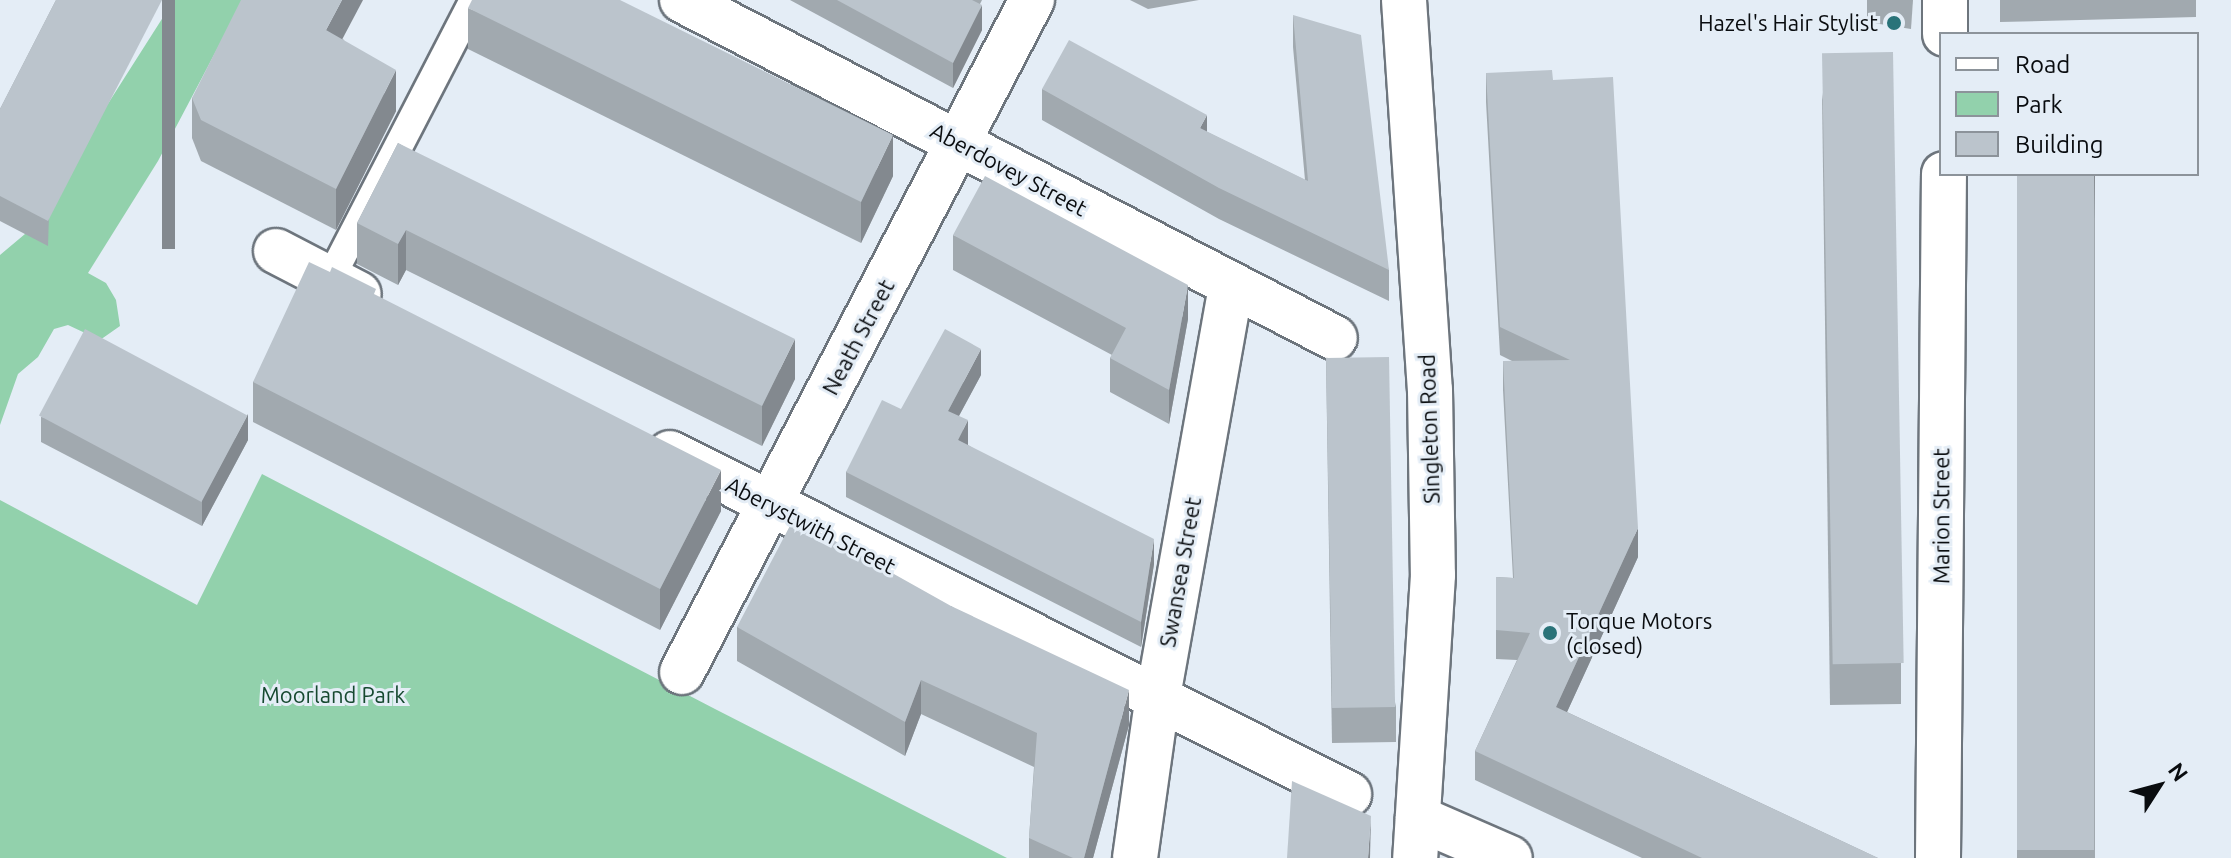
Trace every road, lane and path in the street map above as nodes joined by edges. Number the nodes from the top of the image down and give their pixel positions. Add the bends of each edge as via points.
1 (474, 0) edge
2 (682, 0) edge
3 (1032, 0) edge
4 (1404, 0) edge
5 (1945, 0) edge
6 (1945, 32) edge
7 (959, 142) junction
8 (1944, 176) edge
9 (276, 251) dead end
10 (330, 279) junction
11 (1231, 287) junction
12 (401, 316) edge
13 (1335, 338) dead end
14 (629, 432) edge
15 (771, 505) junction
16 (682, 672) dead end
17 (1157, 702) junction
18 (1349, 794) dead end
19 (1417, 838) edge
20 (1135, 858) edge
21 (1510, 858) edge
22 (1938, 858) edge

1 - 10 lane
2 - 7 street, Aberdovey Street
3 - 7 street, Neath Street
4 - 19 street, Singleton Road via 1430,390 1433,575
5 - 6 street
7 - 11 street, Aberdovey Street
7 - 15 street, Neath Street
8 - 22 street, Marion Street
9 - 10 street
10 - 12 street
11 - 13 street, Aberdovey Street
11 - 17 street, Swansea Street
14 - 15 street, Aberystwith Street
15 - 16 street, Neath Street
15 - 17 street, Aberystwith Street
17 - 18 street, Aberystwith Street
17 - 20 street, Swansea Street
19 - 21 street

